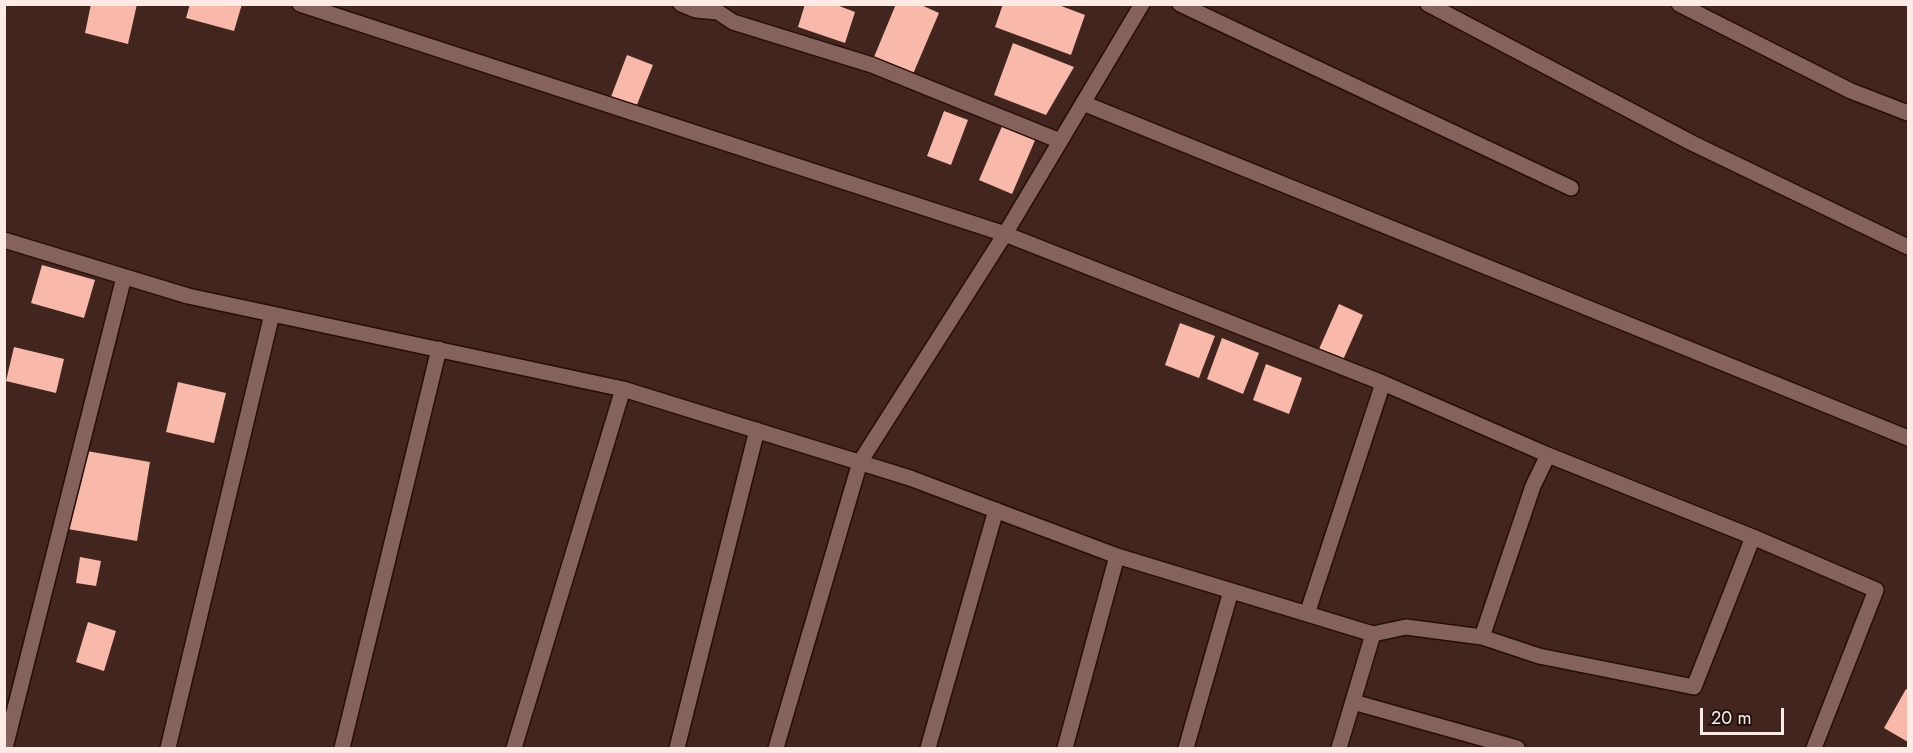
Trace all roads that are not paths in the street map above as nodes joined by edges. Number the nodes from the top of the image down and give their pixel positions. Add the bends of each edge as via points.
1 (300, 4) edge
2 (681, 4) edge
3 (1142, 4) edge
4 (1180, 4) edge
5 (1679, 4) edge
6 (1429, 5) edge
7 (1083, 103) junction
8 (1908, 113) edge
9 (1060, 141) junction
10 (1571, 188) dead end
11 (1005, 234) junction
12 (4, 240) edge
13 (1908, 247) edge
14 (124, 277) junction
15 (272, 314) junction
16 (439, 349) junction
17 (1383, 383) junction
18 (623, 388) junction
19 (757, 430) junction
20 (1908, 438) edge
21 (1548, 455) junction
22 (860, 462) junction
23 (996, 510) junction
24 (1753, 537) junction
25 (1117, 556) junction
26 (1231, 591) junction
27 (1307, 614) junction
28 (1372, 634) junction
29 (1482, 637) junction
30 (1353, 702) junction
31 (5, 748) edge
32 (168, 748) edge
33 (342, 748) edge
34 (514, 748) edge
35 (677, 748) edge
36 (776, 748) edge
37 (928, 748) edge
38 (1065, 748) edge
39 (1186, 748) edge
40 (1340, 748) edge
41 (1517, 748) edge
42 (1814, 748) edge

1 - 11 street
2 - 9 street via 718,12 732,22 872,65
3 - 7 street
4 - 10 street
5 - 8 street via 1851,91
6 - 13 street via 1692,143
7 - 9 street
7 - 20 street
9 - 11 street
11 - 17 street
11 - 22 street
12 - 14 street
14 - 15 street
14 - 31 street
15 - 16 street
15 - 32 street
16 - 18 street
16 - 33 street
17 - 21 street
17 - 27 street
18 - 19 street
18 - 34 street
19 - 22 street
19 - 35 street
21 - 24 street
21 - 29 street via 1533,486
22 - 23 street
22 - 36 street
23 - 25 street
23 - 37 street
24 - 29 street via 1694,687 1539,656
24 - 42 street via 1876,590
25 - 26 street
25 - 38 street
26 - 27 street
26 - 39 street
27 - 28 street
28 - 29 street via 1406,627
28 - 30 street
30 - 40 street
30 - 41 street

